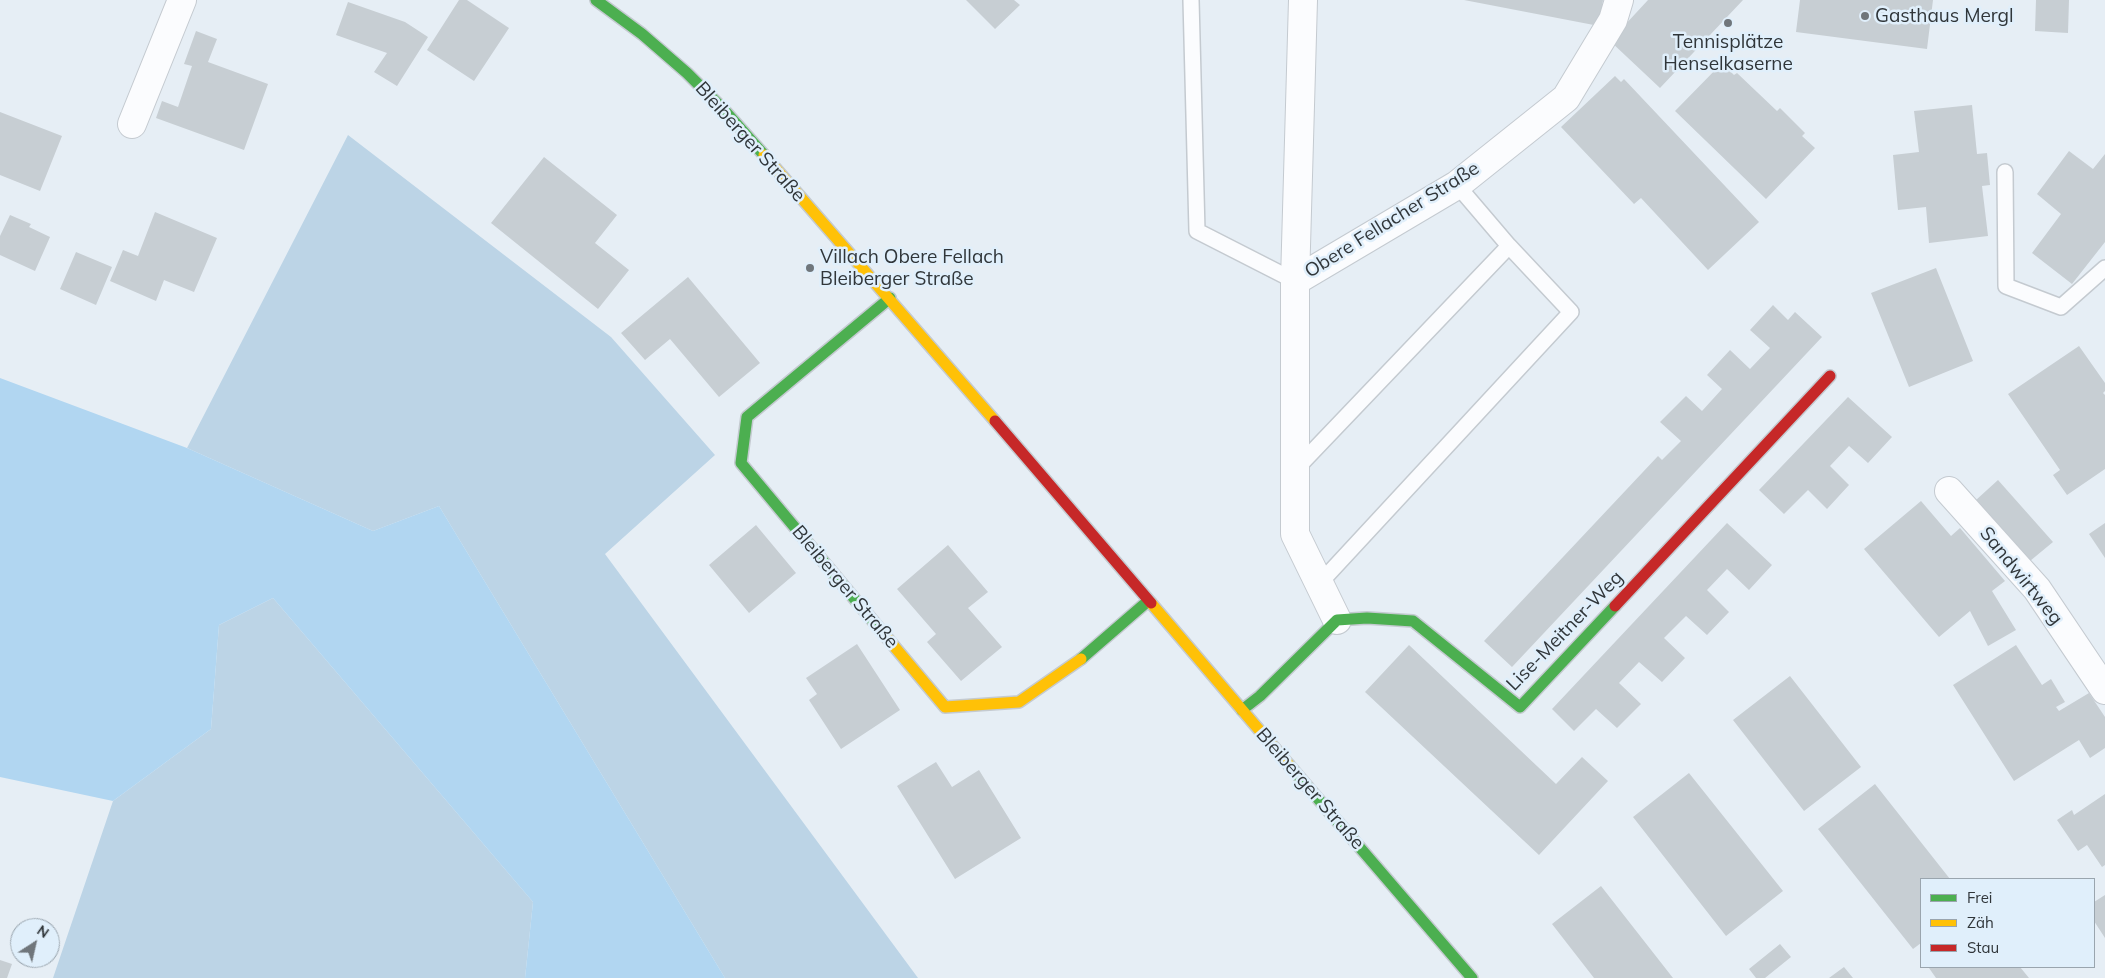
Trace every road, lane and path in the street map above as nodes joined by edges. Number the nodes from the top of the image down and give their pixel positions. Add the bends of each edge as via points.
1 (182, 0) edge
2 (596, 0) edge
3 (1191, 0) edge
4 (1304, 0) edge
5 (1619, 0) edge
6 (132, 124) dead end
7 (2005, 172) dead end
8 (1458, 184) junction
9 (1509, 246) junction
10 (2105, 268) edge
11 (1295, 281) junction
12 (890, 298) junction
13 (1830, 376) dead end
14 (1295, 470) junction
15 (1950, 491) dead end
16 (1319, 584) junction
17 (1148, 601) junction
18 (1337, 620) junction
19 (2105, 690) edge
20 (1242, 710) junction
21 (1472, 978) edge

1 - 6 street
2 - 12 street, Bleiberger Straße via 642,34 724,110
3 - 11 lane via 1197,231
4 - 11 street, Obere Fellacher Straße
5 - 8 street, Obere Fellacher Straße via 1612,20 1566,98
7 - 10 lane via 2006,286 2061,307
8 - 9 lane
8 - 11 street, Obere Fellacher Straße
9 - 14 lane
9 - 16 lane via 1571,312
11 - 14 street, Obere Fellacher Straße
12 - 17 street, Bleiberger Straße
12 - 17 street, Bleiberger Straße via 747,417 741,463 945,707 1019,702 1082,658
13 - 18 street, Lise-Meitner-Weg via 1520,707 1413,621
14 - 16 street, Obere Fellacher Straße via 1295,534
15 - 19 street, Sandwirtweg via 2037,589
16 - 18 street, Obere Fellacher Straße
17 - 20 street, Bleiberger Straße
18 - 20 street
20 - 21 street, Bleiberger Straße

